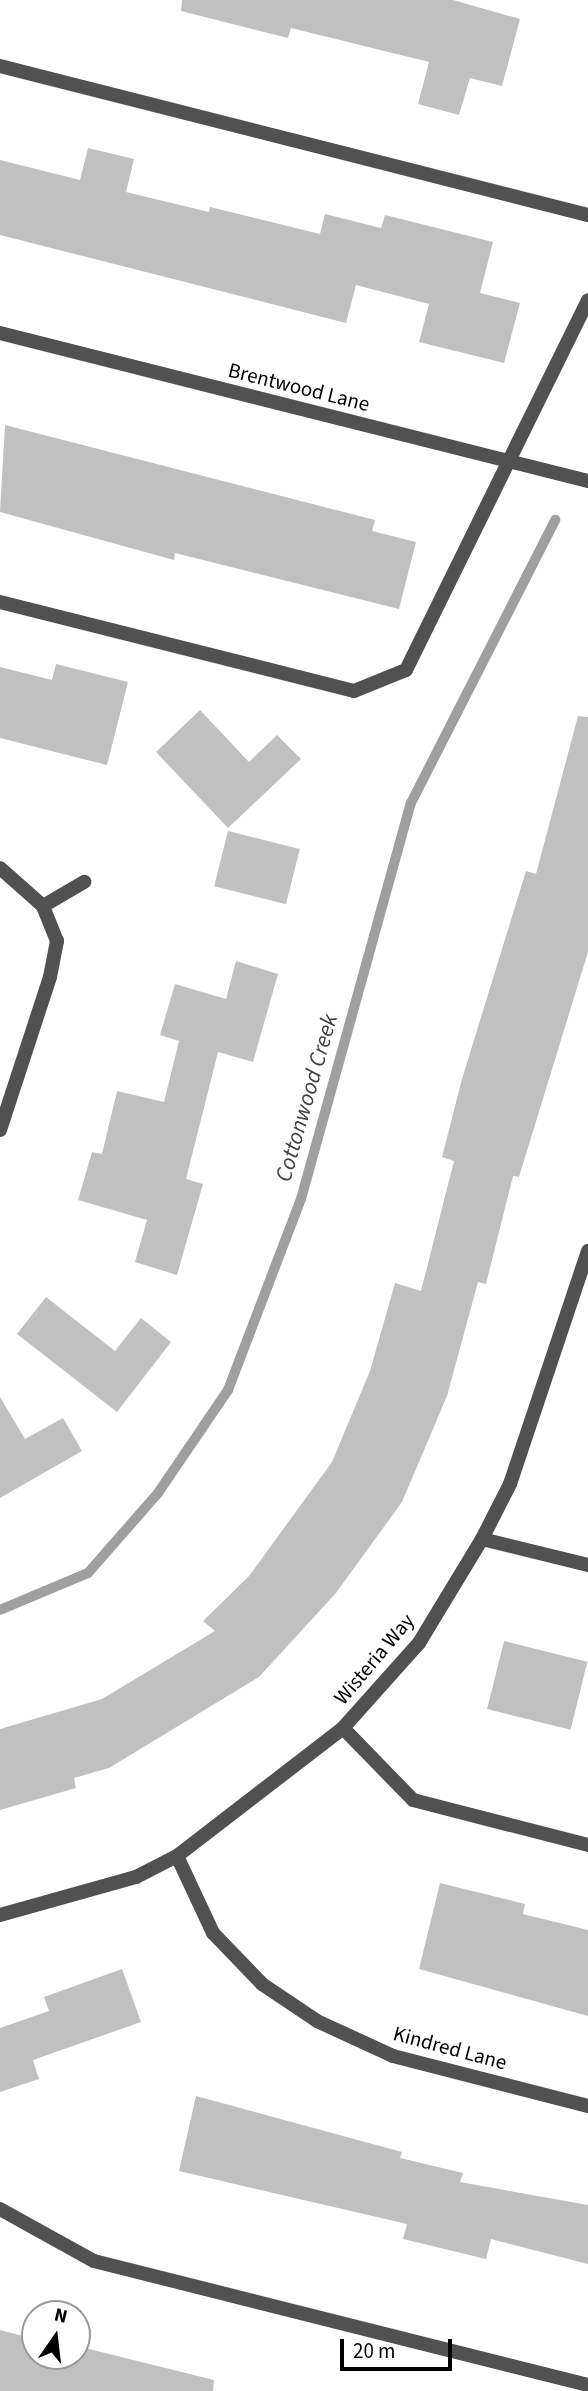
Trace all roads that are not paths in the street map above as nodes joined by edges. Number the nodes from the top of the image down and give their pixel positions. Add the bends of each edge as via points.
1 (0, 66) edge
2 (588, 215) edge
3 (588, 300) edge
4 (0, 333) edge
5 (512, 462) junction
6 (588, 481) edge
7 (0, 602) edge
8 (0, 868) edge
9 (84, 882) dead end
10 (43, 906) junction
11 (0, 1130) edge
12 (588, 1251) edge
13 (482, 1539) junction
14 (588, 1565) edge
15 (343, 1728) junction
16 (588, 1844) edge
17 (177, 1856) junction
18 (0, 1915) edge
19 (588, 2106) edge
20 (0, 2209) edge
21 (588, 2385) edge

1 - 2 street
3 - 5 street
4 - 5 street, Brentwood Lane
5 - 6 street, Brentwood Lane
5 - 7 street via 405,670 354,691
8 - 10 street
9 - 10 street
10 - 11 street via 57,941 50,977
12 - 13 street, Wisteria Way via 510,1484
13 - 14 street
13 - 15 street, Wisteria Way via 419,1643
15 - 16 street via 413,1800
15 - 17 street, Wisteria Way
17 - 18 street, Wisteria Way via 136,1877
17 - 19 street, Kindred Lane via 213,1933 262,1984 317,2021 393,2056
20 - 21 street via 94,2261

